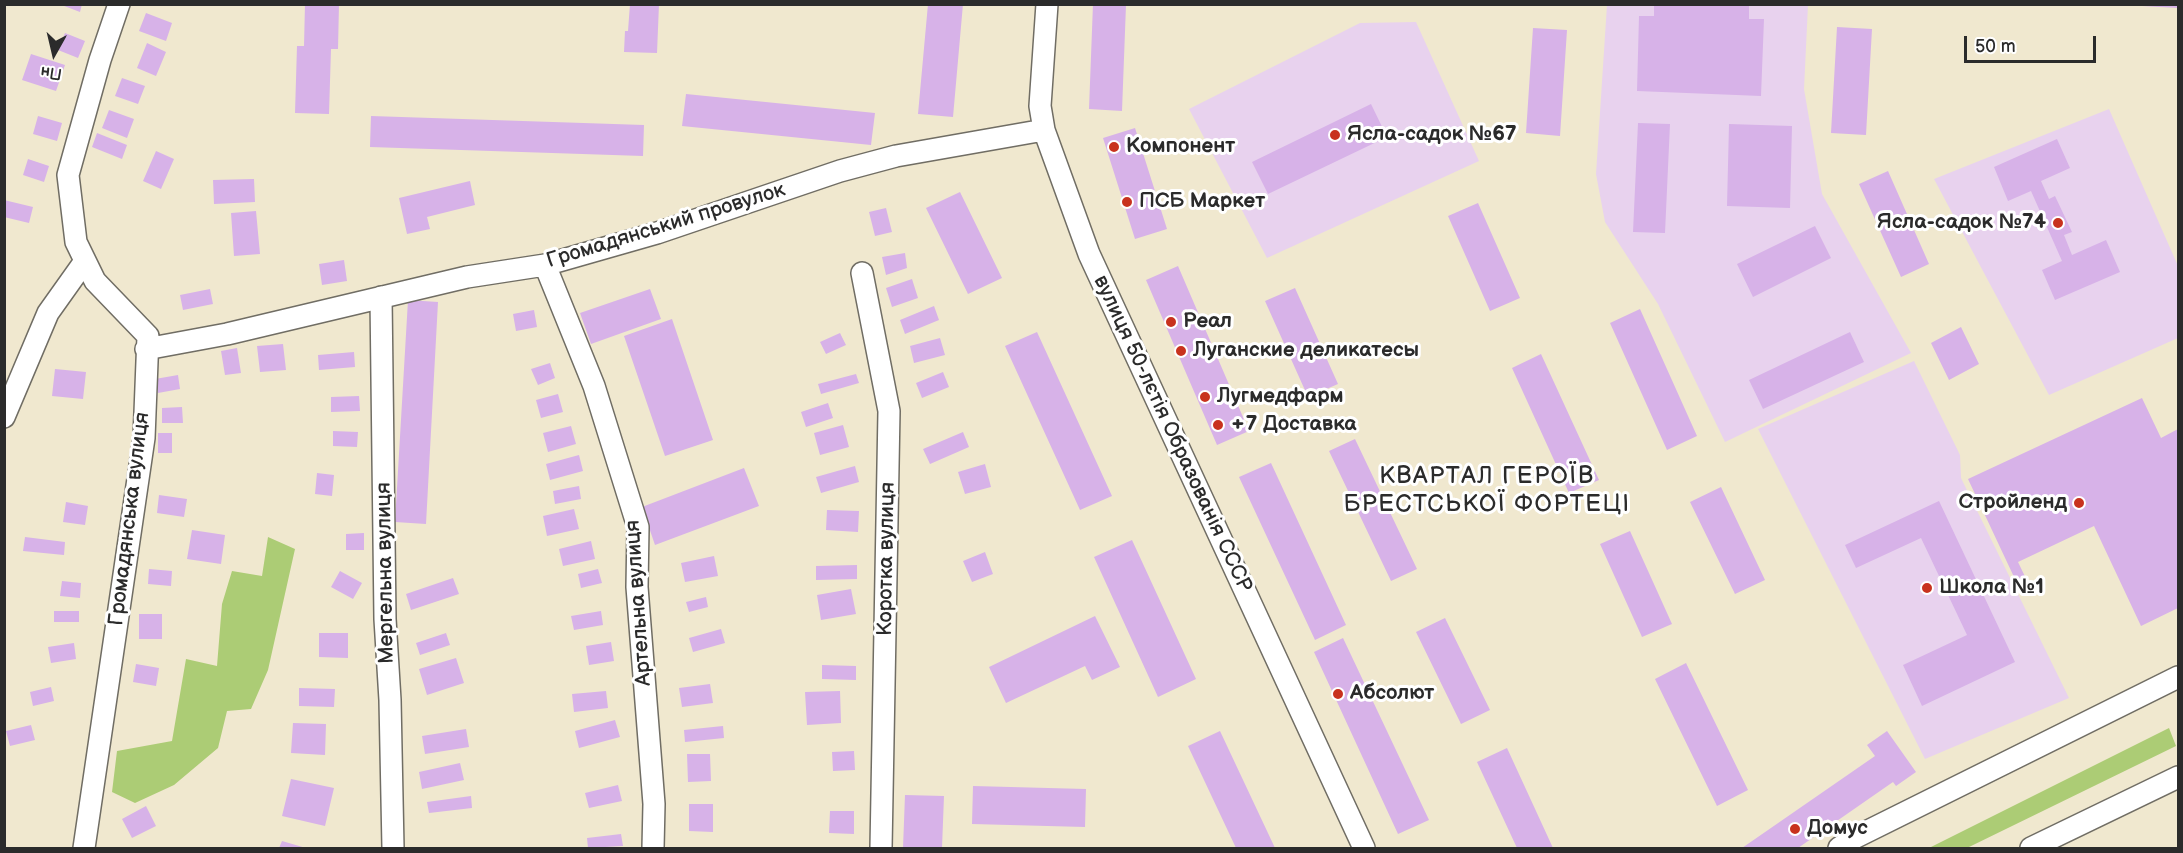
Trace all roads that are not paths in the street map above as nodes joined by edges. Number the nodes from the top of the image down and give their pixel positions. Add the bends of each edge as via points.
1 (119, 4) edge
2 (1047, 4) edge
3 (1044, 130) junction
4 (85, 261) junction
5 (545, 265) junction
6 (862, 273) dead end
7 (381, 297) junction
8 (146, 349) junction
9 (4, 417) edge
10 (2178, 677) edge
11 (2178, 777) edge
12 (84, 849) edge
13 (393, 849) edge
14 (653, 849) edge
15 (881, 849) edge
16 (1364, 849) edge
17 (1839, 849) edge
18 (2031, 849) edge

1 - 4 street, Громадянська вулиця via 68,175 76,242
2 - 3 street, вулиця 50-лєтія Образованія СССР via 1040,106
3 - 5 street, Громадянський провулок via 896,156 840,171 657,233
3 - 16 street, вулиця 50-лєтія Образованія СССР via 1089,254
4 - 8 street, Громадянська вулиця via 95,281 148,336
4 - 9 street via 48,313
5 - 7 street, Громадянський провулок via 467,277
5 - 14 street, Артельна вулиця via 594,386 638,527 637,587 654,804
6 - 15 street, Коротка вулиця via 890,411
7 - 8 street, Громадянський провулок
7 - 13 street, Мергельна вулиця
8 - 12 street, Громадянська вулиця via 144,438
10 - 17 street via 1854,838
11 - 18 street

